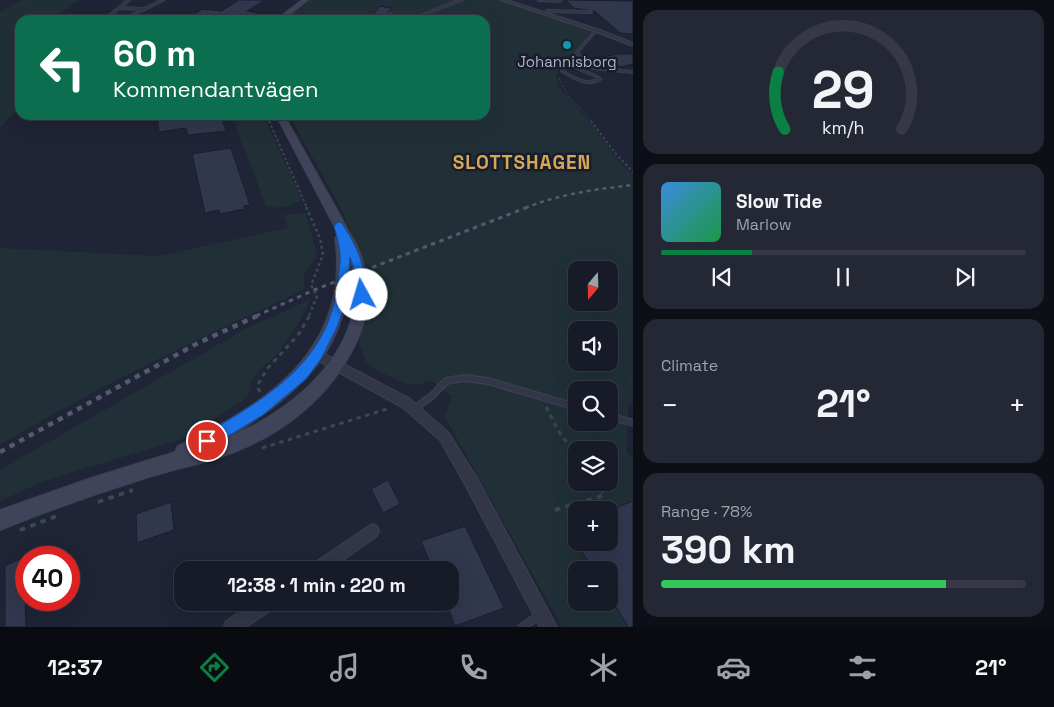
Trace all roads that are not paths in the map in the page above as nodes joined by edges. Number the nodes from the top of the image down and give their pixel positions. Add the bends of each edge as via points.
1 (129, 0) edge
2 (163, 0) edge
3 (305, 0) edge
4 (461, 0) edge
5 (503, 0) edge
6 (539, 0) edge
7 (560, 1) edge
8 (119, 8) junction
9 (145, 9) junction
10 (545, 12) junction
11 (591, 12) dead end
12 (110, 15) edge
13 (132, 15) edge
14 (286, 15) edge
15 (423, 15) edge
16 (596, 30) junction
17 (633, 46) edge
18 (577, 53) junction
19 (567, 64) junction
20 (633, 72) edge
21 (283, 120) edge
22 (338, 226) junction
23 (317, 355) junction
24 (337, 366) junction
25 (568, 404) edge
26 (413, 409) junction
27 (618, 419) edge
28 (633, 424) edge
29 (148, 468) junction
30 (0, 520) edge
31 (372, 531) dead end
32 (329, 561) edge
33 (255, 611) edge
34 (542, 614) junction
35 (232, 627) edge
36 (522, 627) edge
37 (549, 627) edge

1 - 8 lane
2 - 9 lane
3 - 14 street
4 - 15 lane
5 - 10 street
6 - 7 lane
6 - 10 lane
8 - 9 lane
8 - 12 lane
9 - 13 lane
10 - 11 lane
10 - 16 street
16 - 17 street
16 - 18 lane
18 - 19 lane
18 - 20 lane via 593,68
19 - 19 lane via 596,76 600,80 592,83 580,81 562,71
21 - 22 street
22 - 23 street via 345,256 341,300
22 - 24 street via 352,246 360,271 362,295 358,318
23 - 24 street
23 - 29 street via 302,375 268,402 207,441
24 - 26 street
24 - 29 street via 304,402 262,432 226,447
25 - 26 lane via 488,381 464,378 446,382
26 - 34 street via 444,436
27 - 28 lane
29 - 30 street
31 - 32 street
33 - 35 street
34 - 36 lane
34 - 37 street

